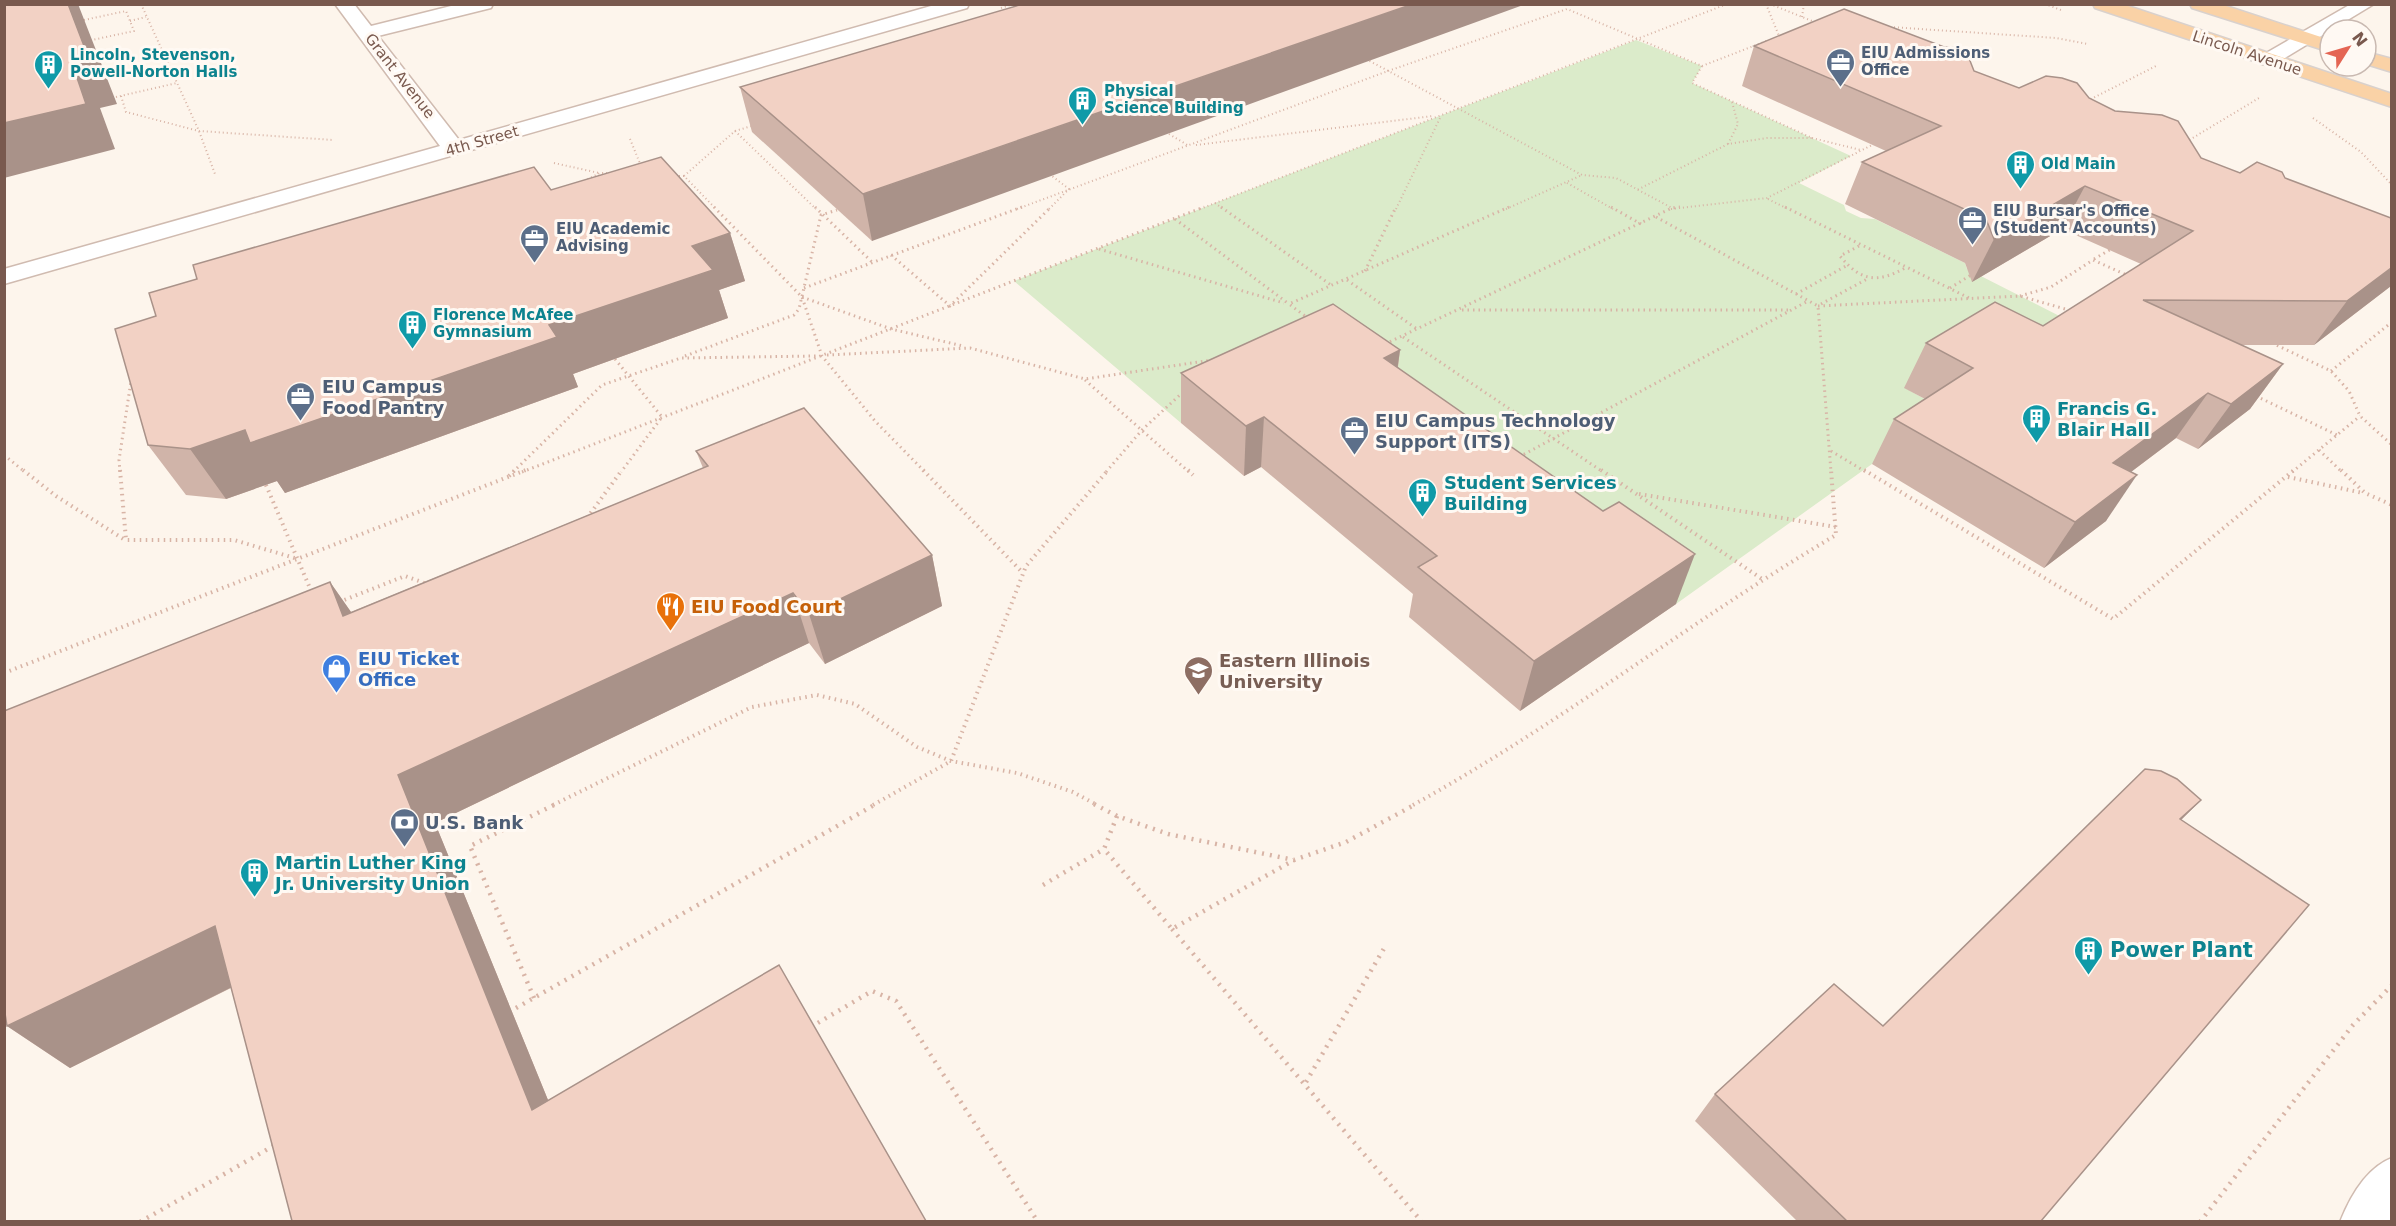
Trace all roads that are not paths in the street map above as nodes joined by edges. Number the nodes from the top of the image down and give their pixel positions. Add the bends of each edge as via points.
1 (344, 4) edge
2 (484, 4) edge
3 (960, 4) edge
4 (2102, 4) edge
5 (2199, 4) edge
6 (2365, 4) edge
7 (366, 33) junction
8 (2305, 38) junction
9 (2318, 42) edge
10 (2268, 60) junction
11 (2391, 101) edge
12 (454, 149) junction
13 (4, 277) edge
14 (2391, 1181) edge
15 (2363, 1221) edge

1 - 7 street, Grant Avenue
2 - 7 street
3 - 12 street, 4th Street
4 - 10 main road, Lincoln Avenue
5 - 8 main road, Lincoln Avenue
6 - 8 street
7 - 12 street, Grant Avenue
8 - 9 main road, Lincoln Avenue
8 - 10 street
10 - 11 main road, Lincoln Avenue
12 - 13 street, 4th Street
14 - 15 street

